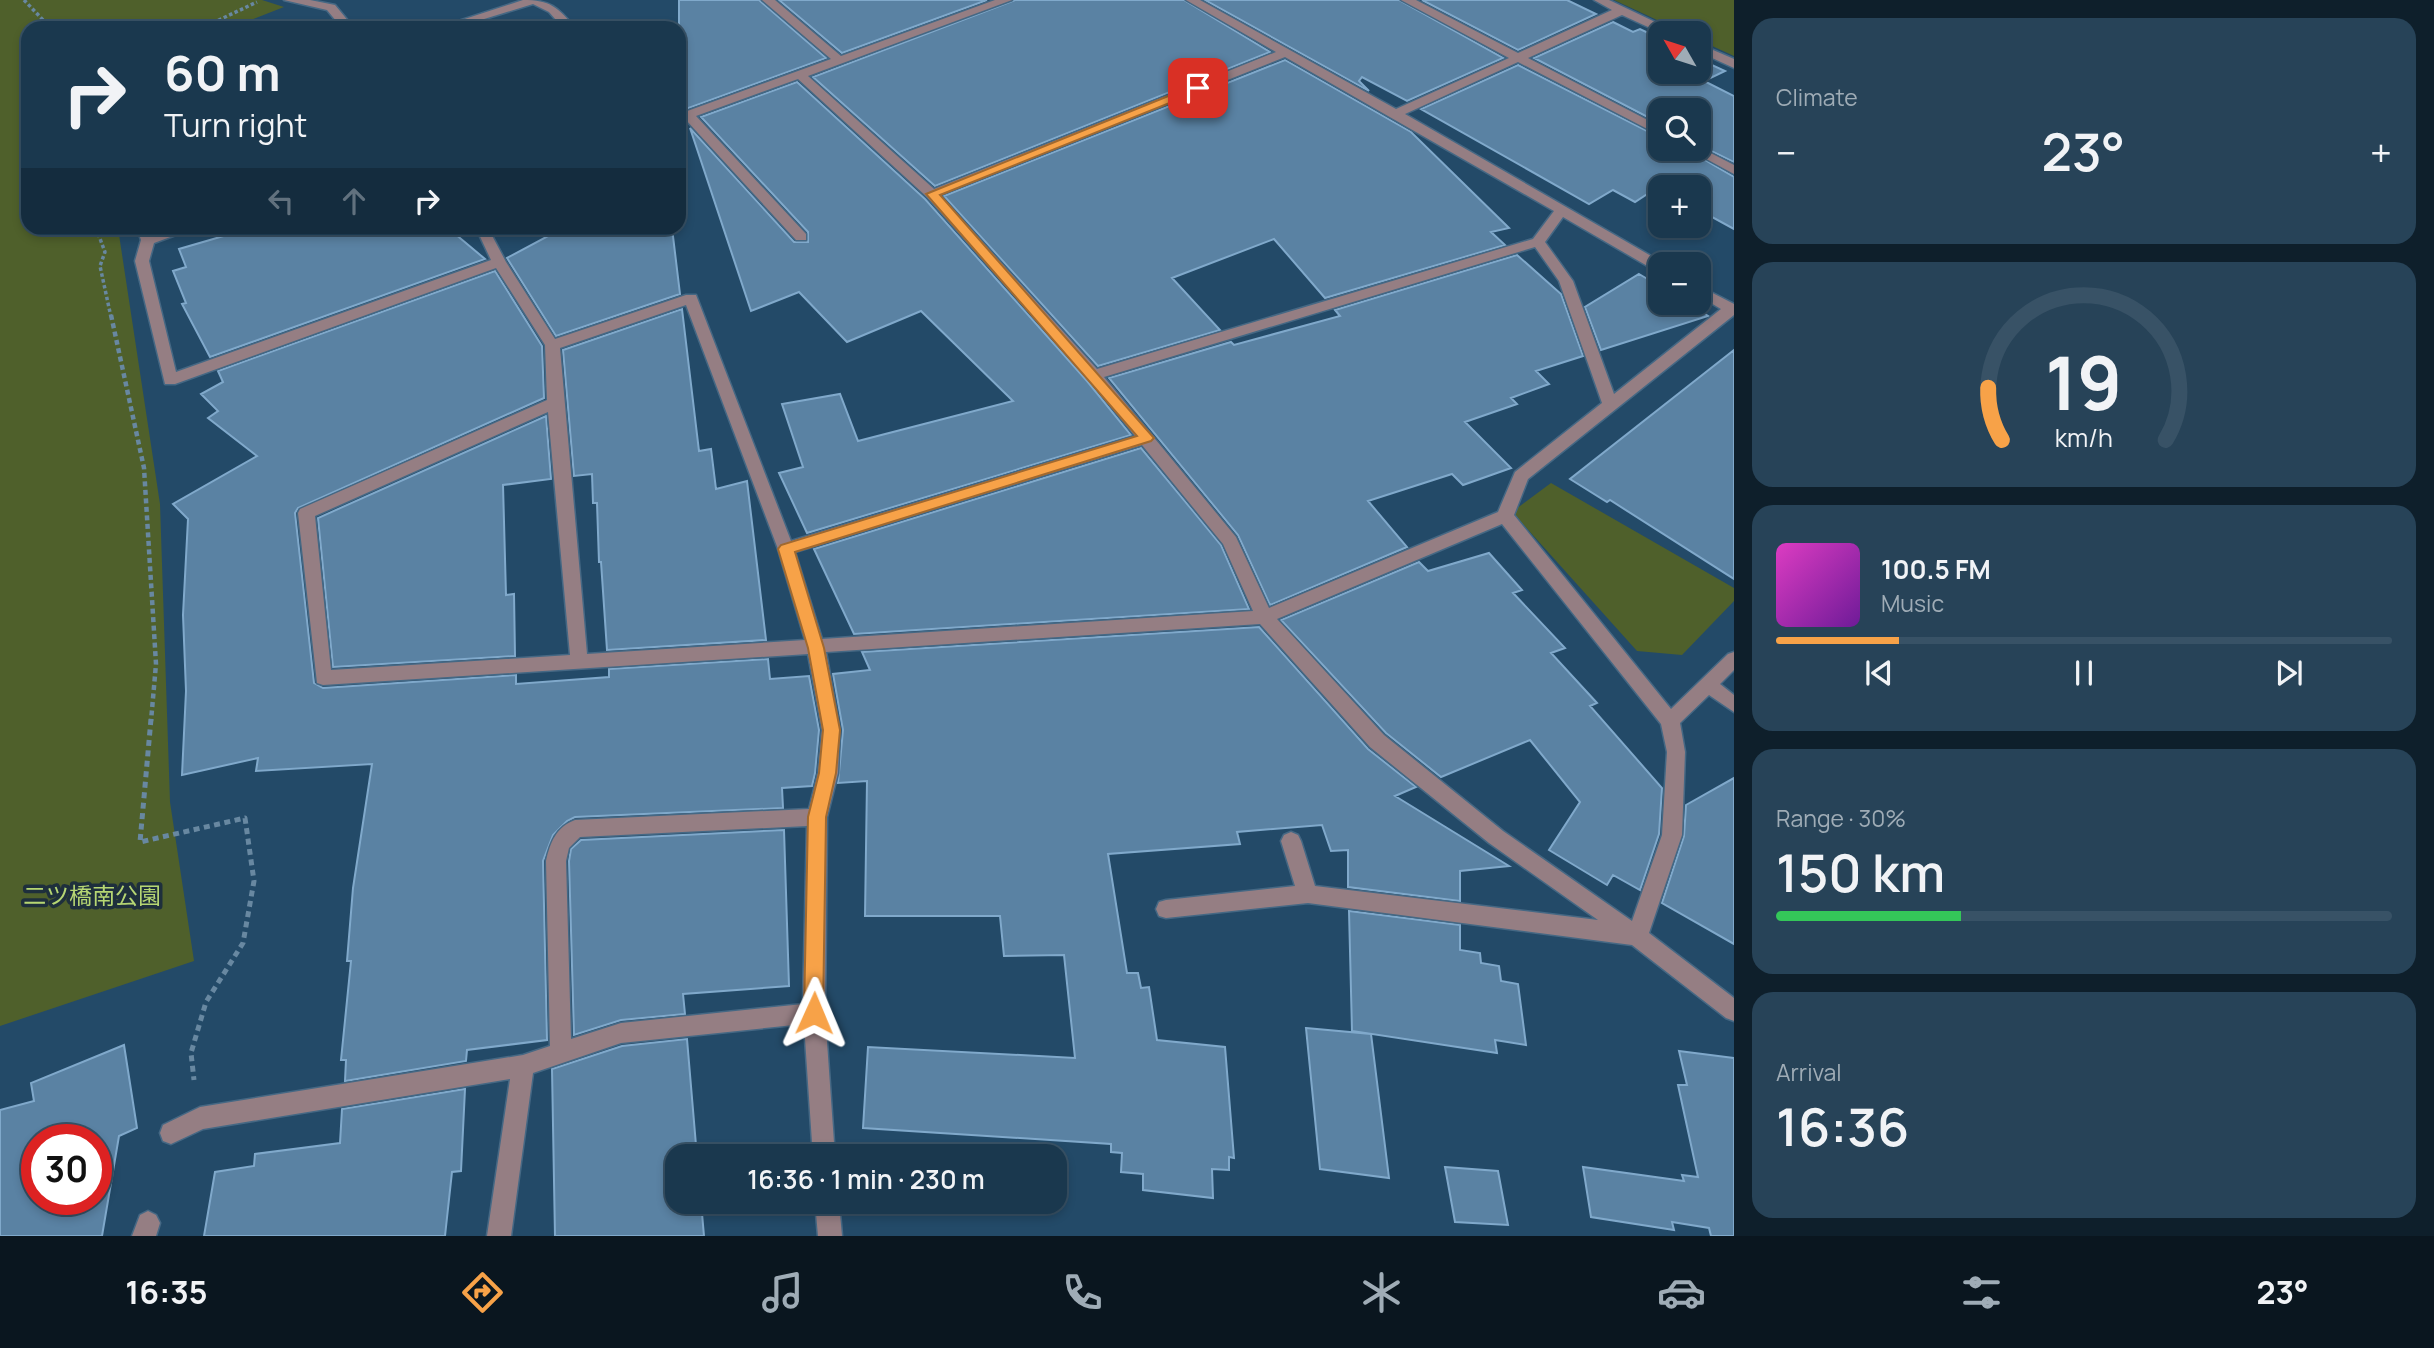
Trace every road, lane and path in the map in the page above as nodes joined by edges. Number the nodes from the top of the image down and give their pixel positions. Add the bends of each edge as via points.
1 (24, 0) edge
2 (246, 0) edge
3 (259, 0) edge
4 (294, 0) edge
5 (534, 0) edge
6 (768, 0) edge
7 (1006, 0) edge
8 (1192, 0) edge
9 (1407, 0) edge
10 (1600, 0) edge
11 (1622, 10) junction
12 (44, 21) edge
13 (216, 21) edge
14 (342, 21) edge
15 (466, 21) edge
16 (563, 21) edge
17 (1648, 22) edge
18 (1283, 53) junction
19 (1712, 53) edge
20 (1519, 58) junction
21 (839, 60) junction
22 (1734, 64) edge
23 (801, 76) junction
24 (1396, 114) junction
25 (686, 116) edge
26 (686, 119) edge
27 (1648, 125) edge
28 (1711, 158) edge
29 (1734, 170) edge
30 (932, 194) junction
31 (1561, 211) junction
32 (99, 235) edge
33 (146, 235) edge
34 (486, 235) edge
35 (801, 237) dead end
36 (1538, 242) junction
37 (1648, 261) edge
38 (499, 262) junction
39 (1711, 297) edge
40 (1733, 309) edge
41 (552, 345) junction
42 (1094, 375) junction
43 (555, 403) junction
44 (1610, 405) junction
45 (1146, 438) junction
46 (1504, 516) junction
47 (786, 549) junction
48 (1265, 617) junction
49 (816, 648) junction
50 (579, 659) junction
51 (1734, 659) edge
52 (1708, 684) junction
53 (1734, 705) edge
54 (1670, 722) junction
55 (817, 817) junction
56 (1291, 841) dead end
57 (1308, 894) junction
58 (1166, 909) dead end
59 (1637, 936) junction
60 (1734, 1011) edge
61 (814, 1013) junction
62 (561, 1053) junction
63 (523, 1066) junction
64 (200, 1118) junction
65 (171, 1133) dead end
66 (823, 1144) edge
67 (828, 1214) edge
68 (499, 1236) edge
69 (830, 1236) edge

1 - 12 path
2 - 3 path
3 - 13 path
4 - 14 street via 331,7
5 - 15 street
5 - 16 street
6 - 21 street
7 - 21 street
8 - 18 street
9 - 20 street
10 - 11 street
11 - 17 street
11 - 20 street
18 - 24 street
18 - 30 street
19 - 22 street
20 - 24 street
20 - 27 street
21 - 23 street
23 - 25 street
23 - 30 street
24 - 31 street
26 - 35 street
28 - 29 street
30 - 42 street
31 - 36 street
31 - 37 street
32 - 64 path via 105,252 100,266 144,468 156,664 140,842 246,818 254,881 243,943 206,1002 191,1053
33 - 38 street via 142,261 170,380
34 - 38 street
36 - 42 street
36 - 44 street via 1566,281
38 - 41 street
39 - 40 street
40 - 44 street
41 - 43 street
41 - 47 street via 691,298
42 - 45 street
43 - 50 street
43 - 50 street via 306,513 323,678
44 - 46 street via 1521,476
45 - 47 street
45 - 48 street via 1230,541
46 - 48 street
46 - 54 street
47 - 49 street
48 - 49 street
48 - 59 street via 1377,741 1496,836
49 - 50 street
49 - 55 street via 831,730 828,773
51 - 52 street
52 - 53 street
52 - 54 street
54 - 59 street via 1676,752 1672,835
55 - 61 street
55 - 62 street via 575,829 560,844 556,861
56 - 57 street
57 - 58 street
57 - 59 street
59 - 60 street
61 - 62 street via 621,1033
61 - 66 street
62 - 63 street
63 - 64 street
63 - 68 street
64 - 65 street
67 - 69 street

